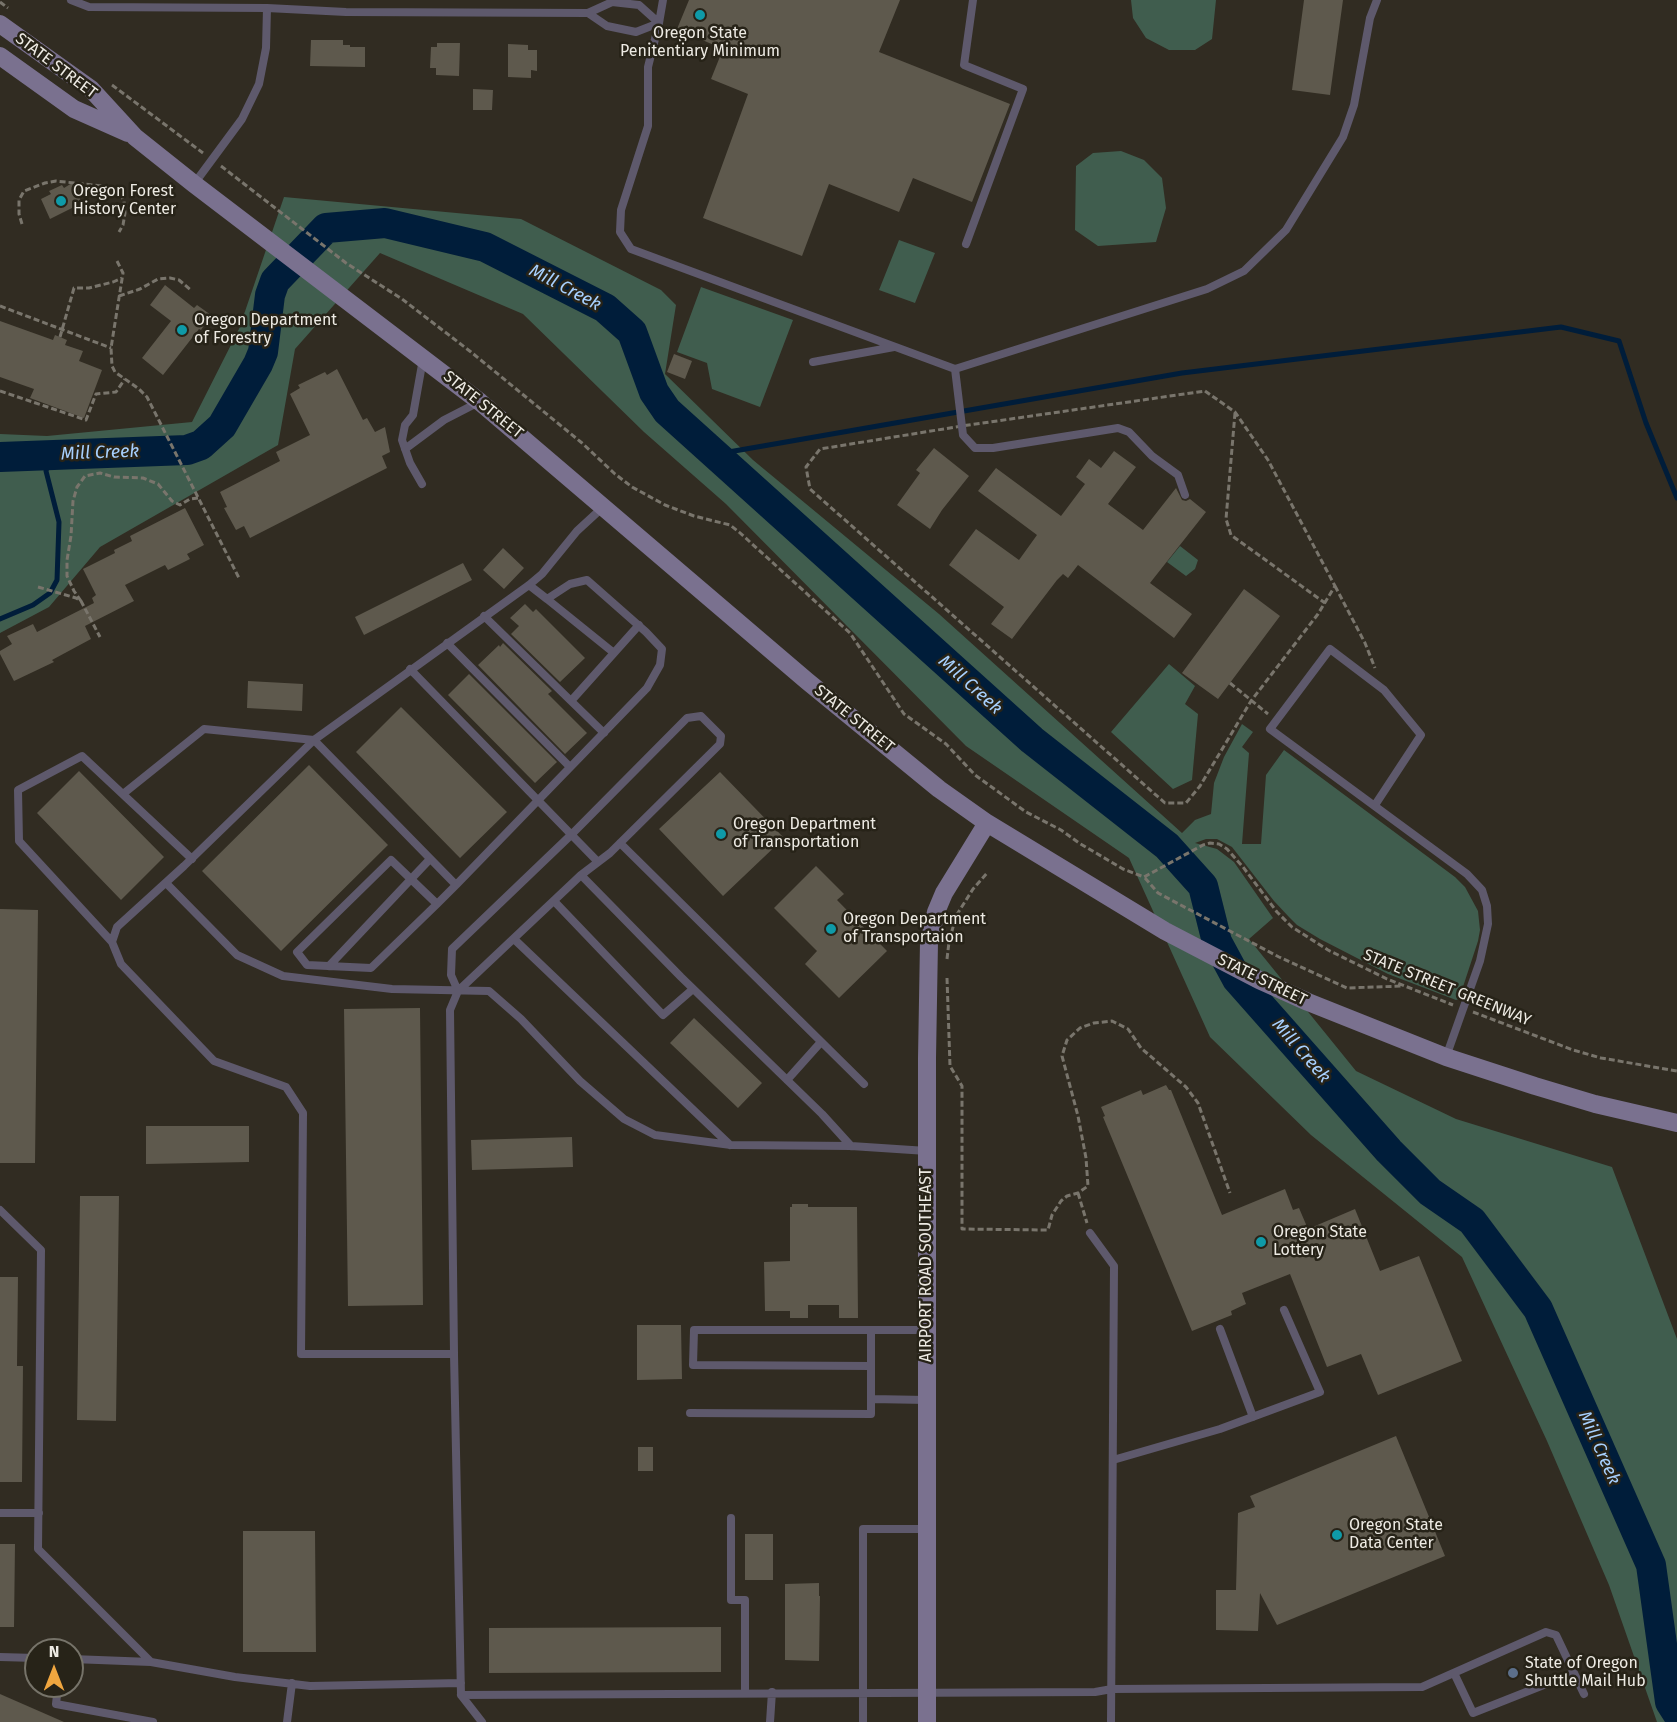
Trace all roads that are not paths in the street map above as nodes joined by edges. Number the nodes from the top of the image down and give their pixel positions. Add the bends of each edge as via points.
1 (71, 0) edge
2 (663, 0) edge
3 (973, 0) edge
4 (1377, 0) edge
5 (267, 8) junction
6 (588, 13) junction
7 (5, 16) edge
8 (659, 23) junction
9 (0, 56) edge
10 (135, 137) junction
11 (194, 184) junction
12 (966, 244) dead end
13 (895, 347) junction
14 (423, 357) junction
15 (813, 362) dead end
16 (955, 369) junction
17 (480, 402) junction
18 (405, 449) junction
19 (422, 484) dead end
20 (1185, 495) dead end
21 (604, 506) junction
22 (529, 585) junction
23 (547, 599) junction
24 (484, 616) junction
25 (639, 625) junction
26 (447, 643) junction
27 (614, 653) junction
28 (410, 669) junction
29 (571, 701) junction
30 (604, 733) junction
31 (314, 740) junction
32 (570, 767) junction
33 (123, 794) junction
34 (536, 800) junction
35 (1375, 805) junction
36 (987, 824) junction
37 (572, 834) junction
38 (620, 843) junction
39 (192, 859) junction
40 (430, 860) junction
41 (598, 862) junction
42 (582, 875) junction
43 (411, 879) junction
44 (166, 883) junction
45 (456, 885) junction
46 (554, 901) junction
47 (437, 904) junction
48 (514, 939) junction
49 (112, 942) junction
50 (329, 966) junction
51 (693, 989) junction
52 (458, 991) junction
53 (821, 1042) junction
54 (1446, 1057) junction
55 (787, 1080) junction
56 (864, 1084) dead end
57 (1677, 1123) edge
58 (731, 1145) junction
59 (851, 1146) junction
60 (927, 1151) junction
61 (0, 1210) edge
62 (1090, 1233) road end
63 (1284, 1310) dead end
64 (1220, 1329) dead end
65 (927, 1330) junction
66 (871, 1331) junction
67 (454, 1354) junction
68 (871, 1366) junction
69 (871, 1400) junction
70 (927, 1400) junction
71 (690, 1413) dead end
72 (1253, 1417) junction
73 (1113, 1460) junction
74 (0, 1513) edge
75 (39, 1513) junction
76 (731, 1518) dead end
77 (927, 1529) junction
78 (0, 1658) edge
79 (24, 1658) edge
80 (84, 1659) edge
81 (151, 1662) junction
82 (1454, 1673) junction
83 (1574, 1673) junction
84 (292, 1683) junction
85 (461, 1683) junction
86 (1112, 1689) junction
87 (926, 1691) junction
88 (772, 1692) junction
89 (863, 1692) junction
90 (745, 1693) junction
91 (1584, 1694) dead end
92 (461, 1695) junction
93 (57, 1698) edge
94 (153, 1722) edge
95 (287, 1722) edge
96 (482, 1722) edge
97 (770, 1722) edge
98 (863, 1722) edge
99 (927, 1722) edge
100 (1111, 1722) edge

1 - 5 lane via 90,7
2 - 8 lane
3 - 12 lane via 964,65 1023,89
4 - 16 lane via 1343,137 1287,230 1244,271 1207,289
5 - 6 lane
5 - 11 lane via 266,48 259,84 242,119
6 - 8 lane via 607,26 636,33
6 - 8 lane via 612,2 639,5
7 - 10 main road, STATE STREET via 91,89
8 - 13 lane via 648,67 648,126 621,210 620,232 631,249
9 - 10 main road, STATE STREET via 74,109
10 - 11 main road, STATE STREET
11 - 14 main road, STATE STREET
13 - 15 lane
13 - 16 lane
14 - 17 main road, STATE STREET
14 - 18 lane via 413,415 405,425 402,440
16 - 20 lane via 963,435 975,448 1118,428 1130,432 1152,456 1178,475
17 - 18 lane via 444,420
17 - 21 main road, STATE STREET
18 - 19 lane
21 - 22 lane
21 - 36 main road, STATE STREET via 807,681
22 - 23 lane
22 - 24 lane
23 - 25 lane via 570,584 586,580
23 - 27 lane
24 - 26 lane
24 - 29 lane
25 - 27 lane
25 - 30 lane via 662,648 660,665 646,688
26 - 28 lane
26 - 32 lane
27 - 29 lane
28 - 31 lane
28 - 34 lane
29 - 30 lane
30 - 32 lane
31 - 33 lane via 204,729
31 - 39 lane
31 - 40 lane
32 - 34 lane
33 - 39 lane
33 - 49 lane via 82,756 18,790 19,841
34 - 37 lane
34 - 45 lane
35 - 35 lane via 1270,729 1330,649 1384,690 1421,735
35 - 54 lane via 1467,874 1482,890 1487,906 1488,924 1480,961
36 - 54 main road, STATE STREET via 1165,931 1259,980
36 - 60 main road, AIRPORT ROAD SOUTHEAST via 944,893 929,942
37 - 38 lane via 687,718 701,716 721,736 720,744
37 - 41 lane
37 - 52 lane via 452,949 451,975
38 - 41 lane
38 - 53 lane
39 - 44 lane
40 - 43 lane
40 - 45 lane
41 - 42 lane
42 - 46 lane
42 - 51 lane
43 - 47 lane
43 - 50 lane
43 - 50 lane via 391,860 297,952 307,965
44 - 49 lane via 117,927
44 - 52 lane via 237,955 283,976 392,989
45 - 47 lane
46 - 48 lane
46 - 51 lane via 663,1015
47 - 50 lane via 371,968
48 - 52 lane
48 - 58 lane
49 - 67 lane via 121,964 214,1061 286,1087 303,1113 301,1354
51 - 55 lane
52 - 58 lane via 489,991 624,1119 655,1134
52 - 67 lane via 450,1010
53 - 55 lane
53 - 56 lane
54 - 57 main road, STATE STREET via 1585,1101
55 - 59 lane
58 - 59 lane
59 - 60 lane
60 - 65 main road, AIRPORT ROAD SOUTHEAST
61 - 75 lane via 41,1250
62 - 73 lane via 1114,1266
63 - 72 lane via 1320,1392
64 - 72 lane
65 - 66 lane
65 - 70 main road, AIRPORT ROAD SOUTHEAST
66 - 68 lane
66 - 68 lane via 694,1330 693,1365
67 - 85 lane
68 - 69 lane
69 - 70 lane
69 - 71 lane via 871,1414
70 - 77 main road, AIRPORT ROAD SOUTHEAST
72 - 73 lane
73 - 86 lane
74 - 75 lane
75 - 81 lane via 38,1549
76 - 90 lane via 731,1599 745,1599
77 - 87 main road, AIRPORT ROAD SOUTHEAST
77 - 89 lane via 863,1529
78 - 79 lane
80 - 81 lane
81 - 84 lane
82 - 83 lane via 1473,1713
82 - 83 lane via 1546,1632 1556,1635
82 - 86 lane via 1422,1687
83 - 91 lane
84 - 85 lane
84 - 95 lane
85 - 92 lane
86 - 87 lane
86 - 100 lane
87 - 89 lane
87 - 99 main road, AIRPORT ROAD SOUTHEAST
88 - 89 lane
88 - 90 lane
88 - 97 lane
89 - 98 lane
90 - 92 lane
92 - 96 lane
93 - 94 lane via 56,1704

